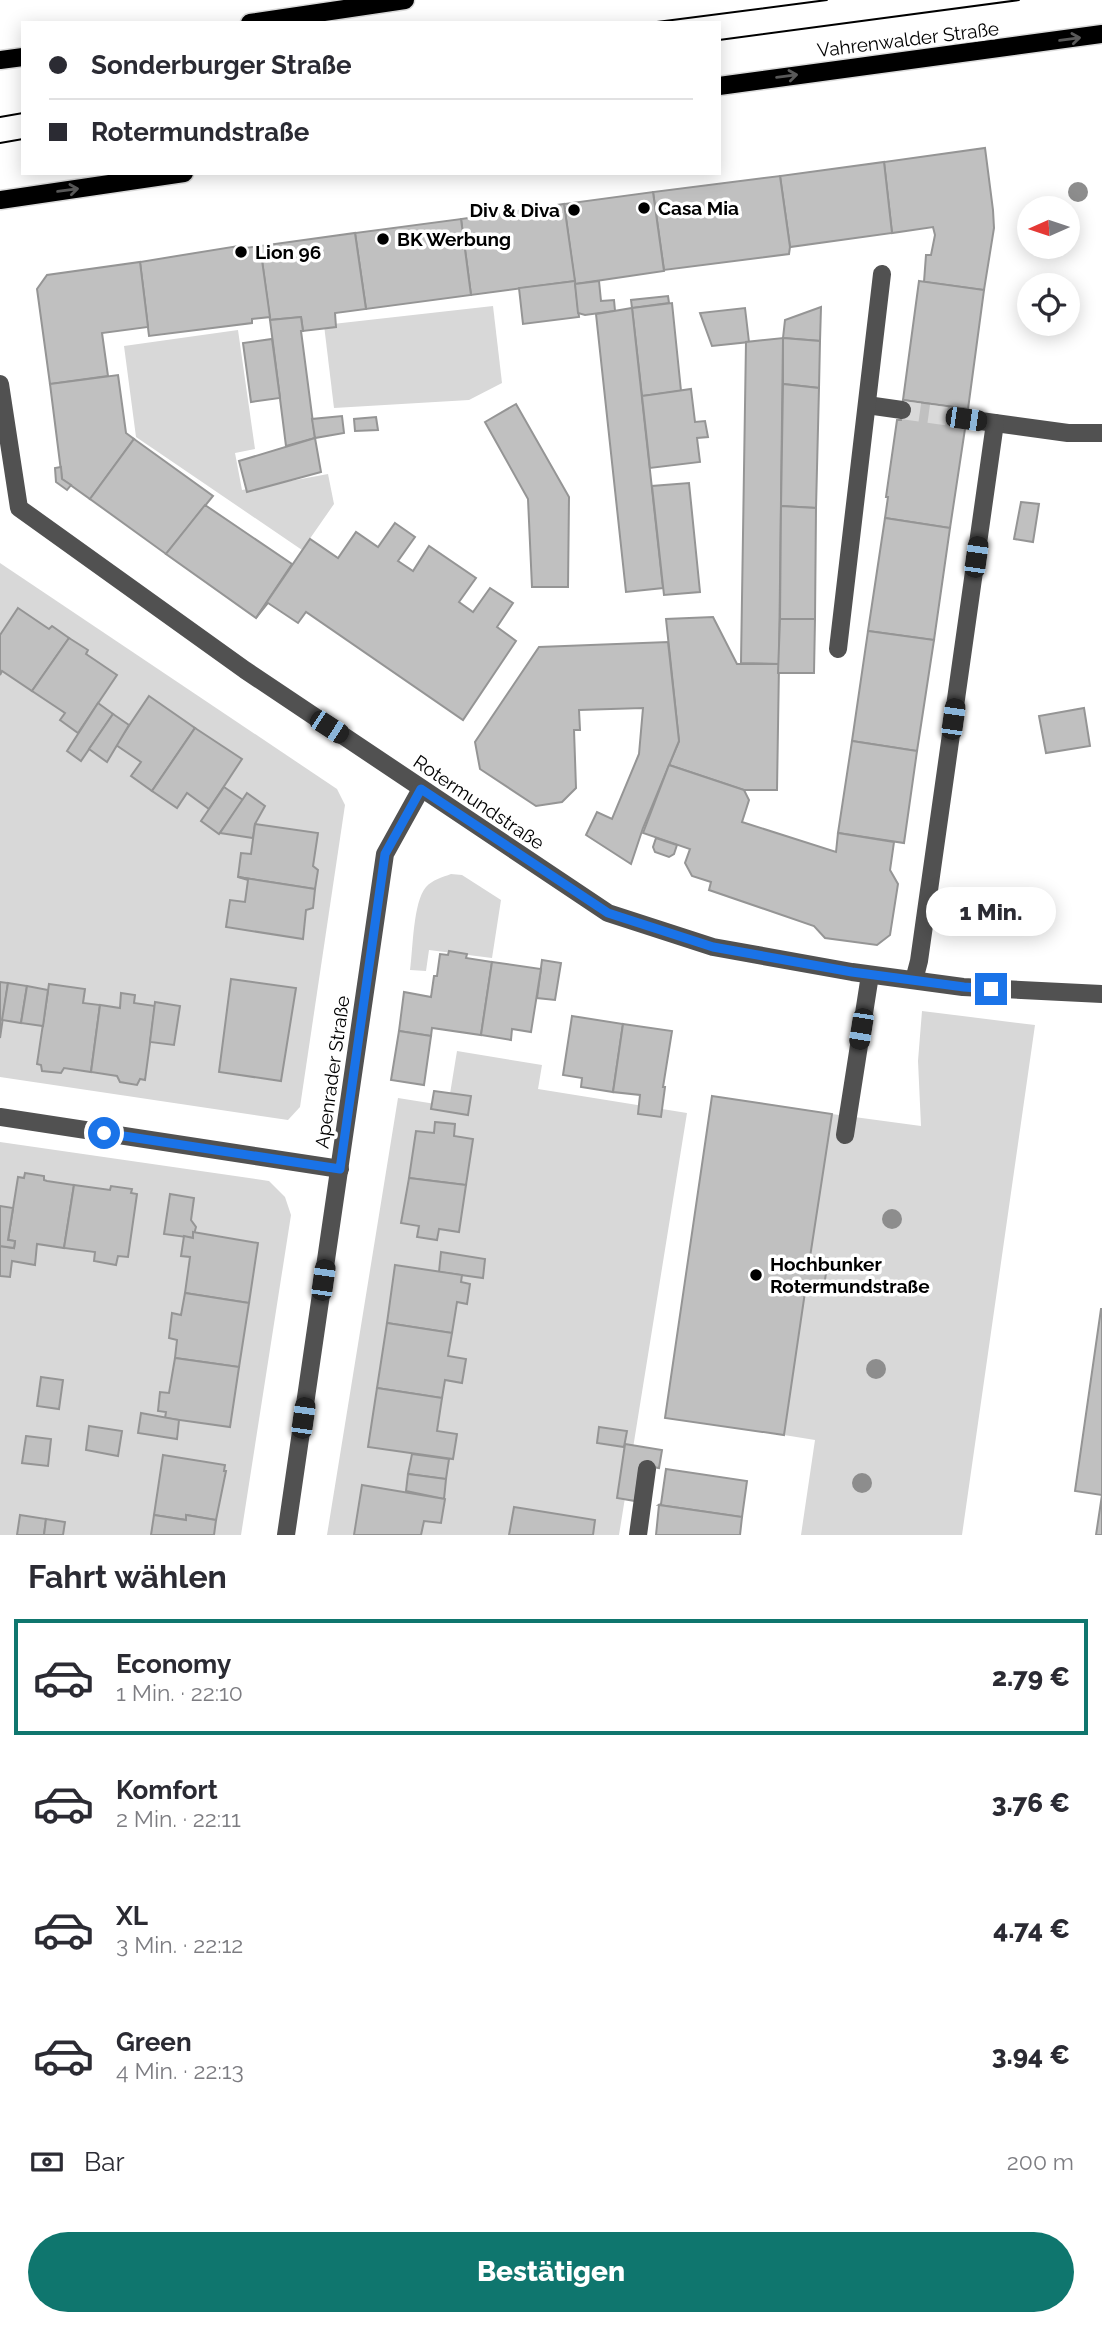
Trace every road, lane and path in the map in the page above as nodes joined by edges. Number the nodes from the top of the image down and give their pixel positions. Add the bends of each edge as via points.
1 (405, 0) edge
2 (263, 21) edge
3 (1102, 34) edge
4 (21, 57) edge
5 (0, 60) edge
6 (721, 86) edge
7 (170, 175) edge
8 (0, 200) edge
9 (882, 274) dead end
10 (0, 384) edge
11 (867, 405) junction
12 (902, 410) tunnel mouth
13 (966, 419) tunnel mouth
14 (995, 423) junction
15 (1102, 433) edge
16 (838, 649) dead end
17 (421, 789) junction
18 (870, 975) junction
19 (914, 980) junction
20 (1102, 994) edge
21 (0, 1117) edge
22 (845, 1135) dead end
23 (340, 1169) junction
24 (647, 1469) dead end
25 (286, 1535) edge
26 (638, 1535) edge

1 - 2 main road
6 -> 3 main road, Vahrenwalder Straße
4 - 5 main road
8 -> 7 main road
9 - 11 street
10 - 17 street, Rotermundstraße via 19,508
11 - 12 street
11 - 16 street
13 - 14 street
14 - 15 street
14 - 19 street
17 - 18 street, Rotermundstraße via 608,913 713,947
17 - 23 street, Apenrader Straße via 385,854
18 - 19 street, Rotermundstraße
18 - 22 street
19 - 20 street, Rotermundstraße
21 - 23 street
23 - 25 street, Apenrader Straße
24 - 26 street

